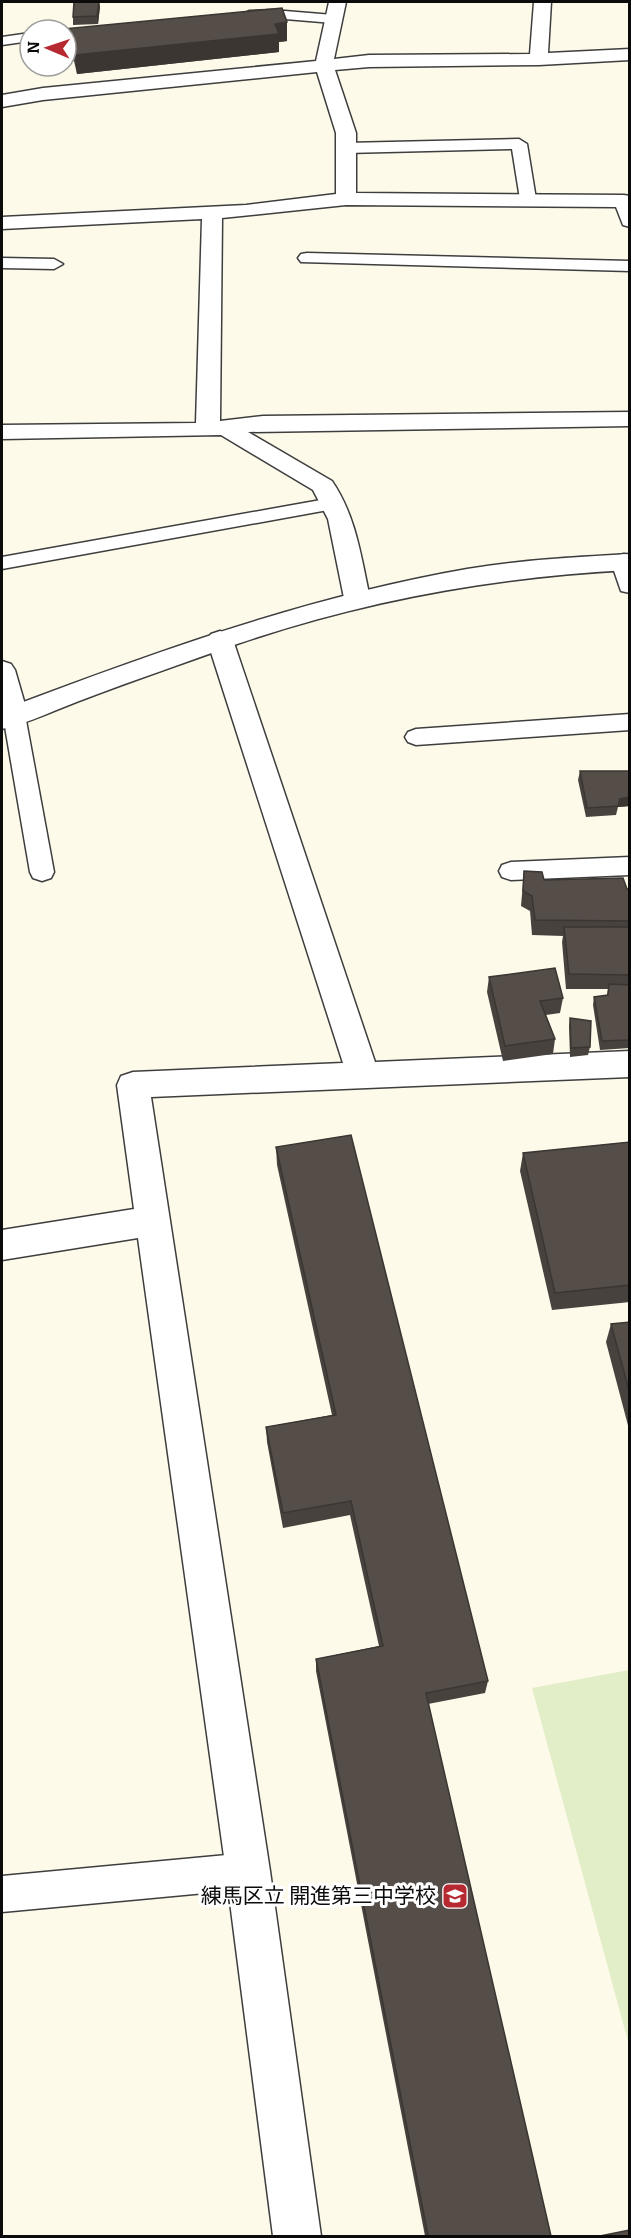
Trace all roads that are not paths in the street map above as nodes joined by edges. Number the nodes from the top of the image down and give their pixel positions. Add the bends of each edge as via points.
1 (542, 2) edge
2 (335, 10) edge
3 (239, 16) edge
4 (18, 39) edge
5 (2, 41) edge
6 (630, 54) edge
7 (539, 59) junction
8 (324, 65) junction
9 (2, 101) edge
10 (346, 148) junction
11 (346, 199) junction
12 (528, 199) junction
13 (627, 201) edge
14 (212, 213) junction
15 (630, 221) edge
16 (2, 223) edge
17 (307, 258) dead end
18 (2, 263) edge
19 (54, 264) dead end
20 (630, 266) edge
21 (630, 419) edge
22 (216, 429) junction
23 (2, 432) edge
24 (332, 504) junction
25 (2, 563) edge
26 (628, 570) edge
27 (357, 598) junction
28 (220, 640) junction
29 (2, 670) edge
30 (8, 717) edge
31 (630, 722) edge
32 (416, 736) dead end
33 (630, 866) edge
34 (511, 871) dead end
35 (42, 872) dead end
36 (630, 1064) edge
37 (363, 1074) junction
38 (152, 1221) junction
39 (2, 1245) edge
40 (249, 1871) junction
41 (2, 1894) edge
42 (297, 2236) edge

1 - 7 street
2 - 3 lane
2 - 8 street
4 - 5 lane
6 - 7 street
7 - 8 street
8 - 9 street
8 - 10 street via 346,133
10 - 11 street
10 - 12 lane via 519,144
11 - 12 street
11 - 14 street
12 - 13 street
13 - 15 street
14 - 16 street
14 - 22 street
17 - 20 lane
18 - 19 lane
21 - 22 street via 263,423
22 - 23 street
22 - 24 street via 323,486
24 - 25 lane
24 - 27 street via 340,519
26 - 27 street via 501,572
27 - 28 street
28 - 30 street
28 - 37 street
29 - 30 street
30 - 35 lane
31 - 32 lane
33 - 34 lane
36 - 37 street
37 - 38 street via 133,1084
38 - 39 street
38 - 40 street
40 - 41 lane
40 - 42 street

